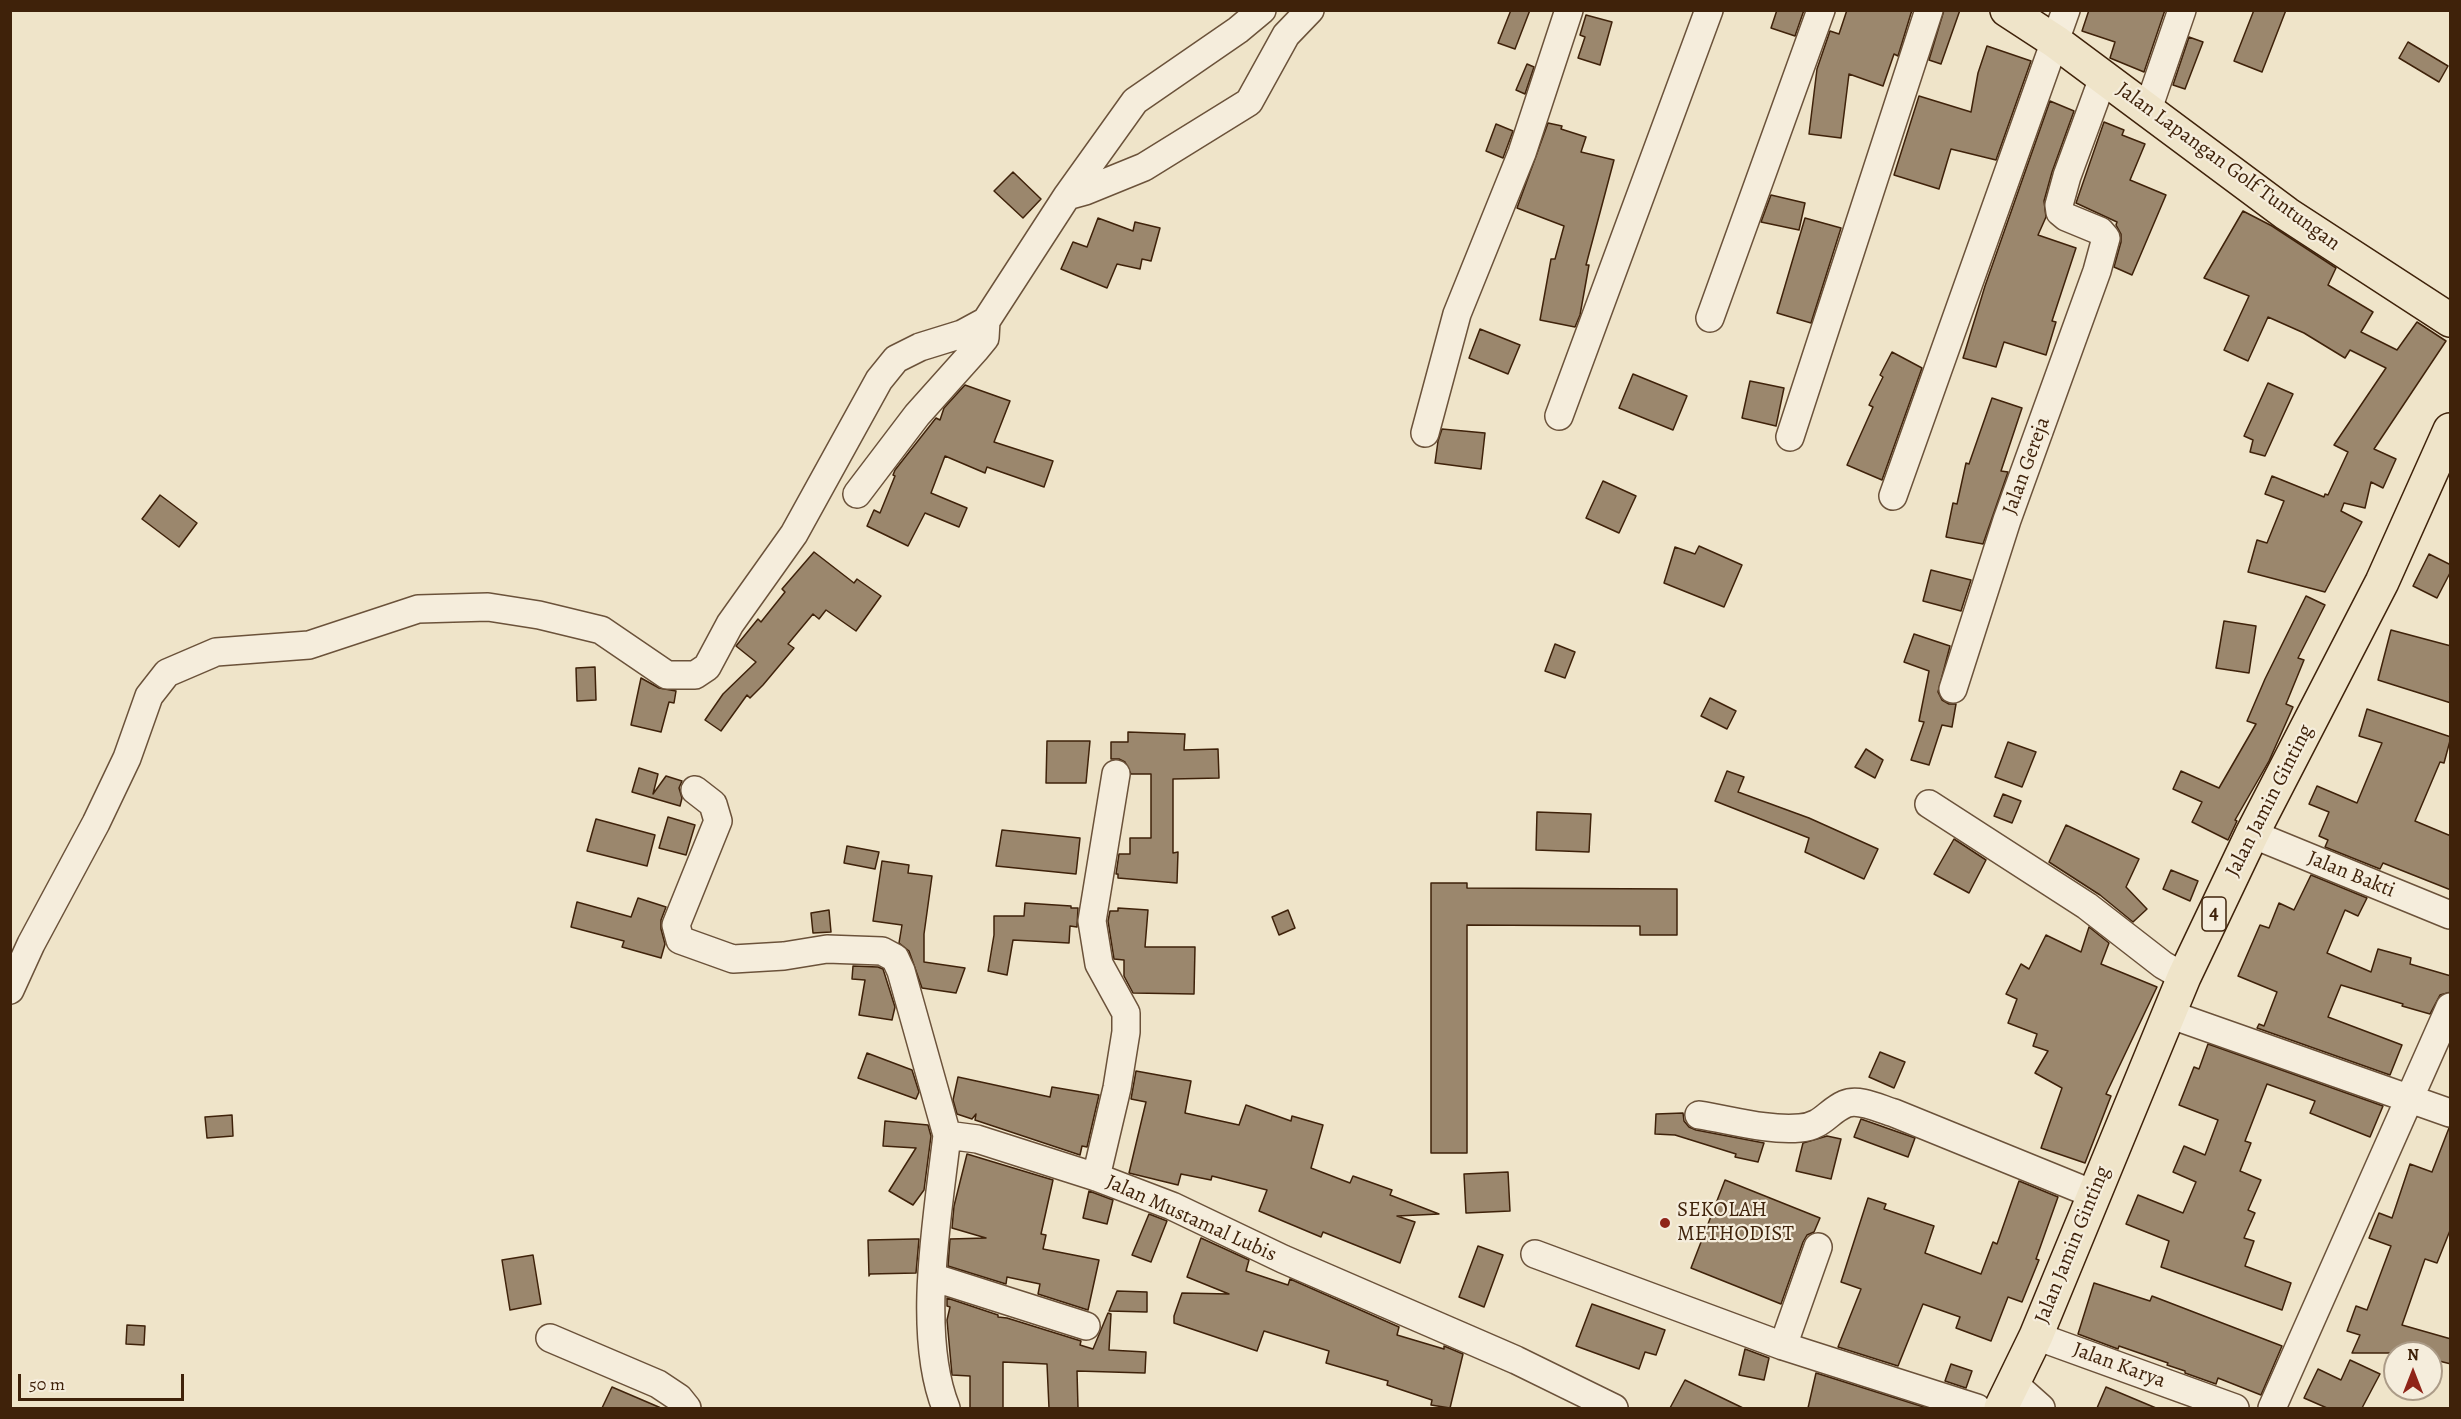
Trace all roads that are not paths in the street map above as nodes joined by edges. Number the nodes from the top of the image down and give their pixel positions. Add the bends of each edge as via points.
1 (1262, 10) edge
2 (1310, 10) edge
3 (1569, 10) edge
4 (1709, 10) edge
5 (1821, 10) edge
6 (1929, 10) edge
7 (2007, 10) edge
8 (2066, 10) edge
9 (2182, 10) edge
10 (2056, 42) junction
11 (2103, 78) junction
12 (2148, 109) junction
13 (1067, 196) junction
14 (2449, 315) edge
15 (1710, 318) dead end
16 (986, 321) junction
17 (1559, 416) dead end
18 (2451, 430) edge
19 (1425, 433) dead end
20 (1790, 437) dead end
21 (857, 494) dead end
22 (1893, 496) dead end
23 (1953, 689) dead end
24 (1116, 774) dead end
25 (695, 790) dead end
26 (1929, 804) dead end
27 (2252, 834) junction
28 (2451, 915) edge
29 (2184, 977) junction
30 (10, 990) edge
31 (2451, 1007) edge
32 (2169, 1014) junction
33 (2408, 1099) junction
34 (2451, 1113) edge
35 (1699, 1115) dead end
36 (947, 1135) junction
37 (1096, 1177) junction
38 (2093, 1194) junction
39 (1818, 1247) dead end
40 (1535, 1254) dead end
41 (932, 1277) junction
42 (1086, 1326) dead end
43 (2036, 1336) junction
44 (550, 1338) dead end
45 (1783, 1346) junction
46 (2007, 1396) edge
47 (687, 1408) edge
48 (946, 1408) edge
49 (1614, 1408) edge
50 (1977, 1408) edge
51 (2041, 1408) edge
52 (2235, 1408) edge
53 (2272, 1408) edge

1 - 13 street via 1135,101
2 - 13 street via 1286,34 1248,102 1144,167
3 - 19 street via 1522,153 1457,314
4 - 17 street
5 - 15 street
6 - 20 street
7 - 10 main road, Jalan Lapangan Golf Tuntungan
8 - 10 street
9 - 12 street
10 - 11 main road, Jalan Lapangan Golf Tuntungan
10 - 22 street
11 - 12 main road, Jalan Lapangan Golf Tuntungan
11 - 23 street, Jalan Gereja via 2059,205 2066,217 2103,239 2097,271 2007,520
12 - 14 main road, Jalan Lapangan Golf Tuntungan via 2288,214
13 - 16 street
16 - 21 street via 985,338 917,415
16 - 30 street via 962,334 920,347 889,366 794,534 730,624 706,667 695,675 667,675 601,630 488,607 418,609 309,645 216,652 167,673 149,696 123,767
18 - 27 main road, Jalan Jamin Ginting / 4 via 2382,582
24 - 37 street via 1092,921 1099,964 1126,1013 1126,1032
25 - 36 street via 713,804 718,821 676,925 680,940 733,959 827,949 882,951 895,958
26 - 29 street via 2087,906
27 - 28 street, Jalan Bakti
27 - 29 main road, Jalan Jamin Ginting / 4
29 - 32 main road, Jalan Jamin Ginting / 4
31 - 33 street
32 - 33 street
32 - 38 main road, Jalan Jamin Ginting / 4
33 - 34 street
33 - 53 street
35 - 38 street via 1801,1128 1818,1124 1845,1104 1866,1104
36 - 37 street, Jalan Mustamal Lubis via 977,1139
36 - 41 street
37 - 49 street, Jalan Mustamal Lubis via 1172,1206
38 - 43 main road, Jalan Jamin Ginting / 4
39 - 45 street
40 - 45 street
41 - 42 street
41 - 48 street via 935,1368
43 - 46 main road, Jalan Jamin Ginting / 4
43 - 52 street, Jalan Karya
44 - 47 street via 658,1384
45 - 50 street
46 - 51 street

